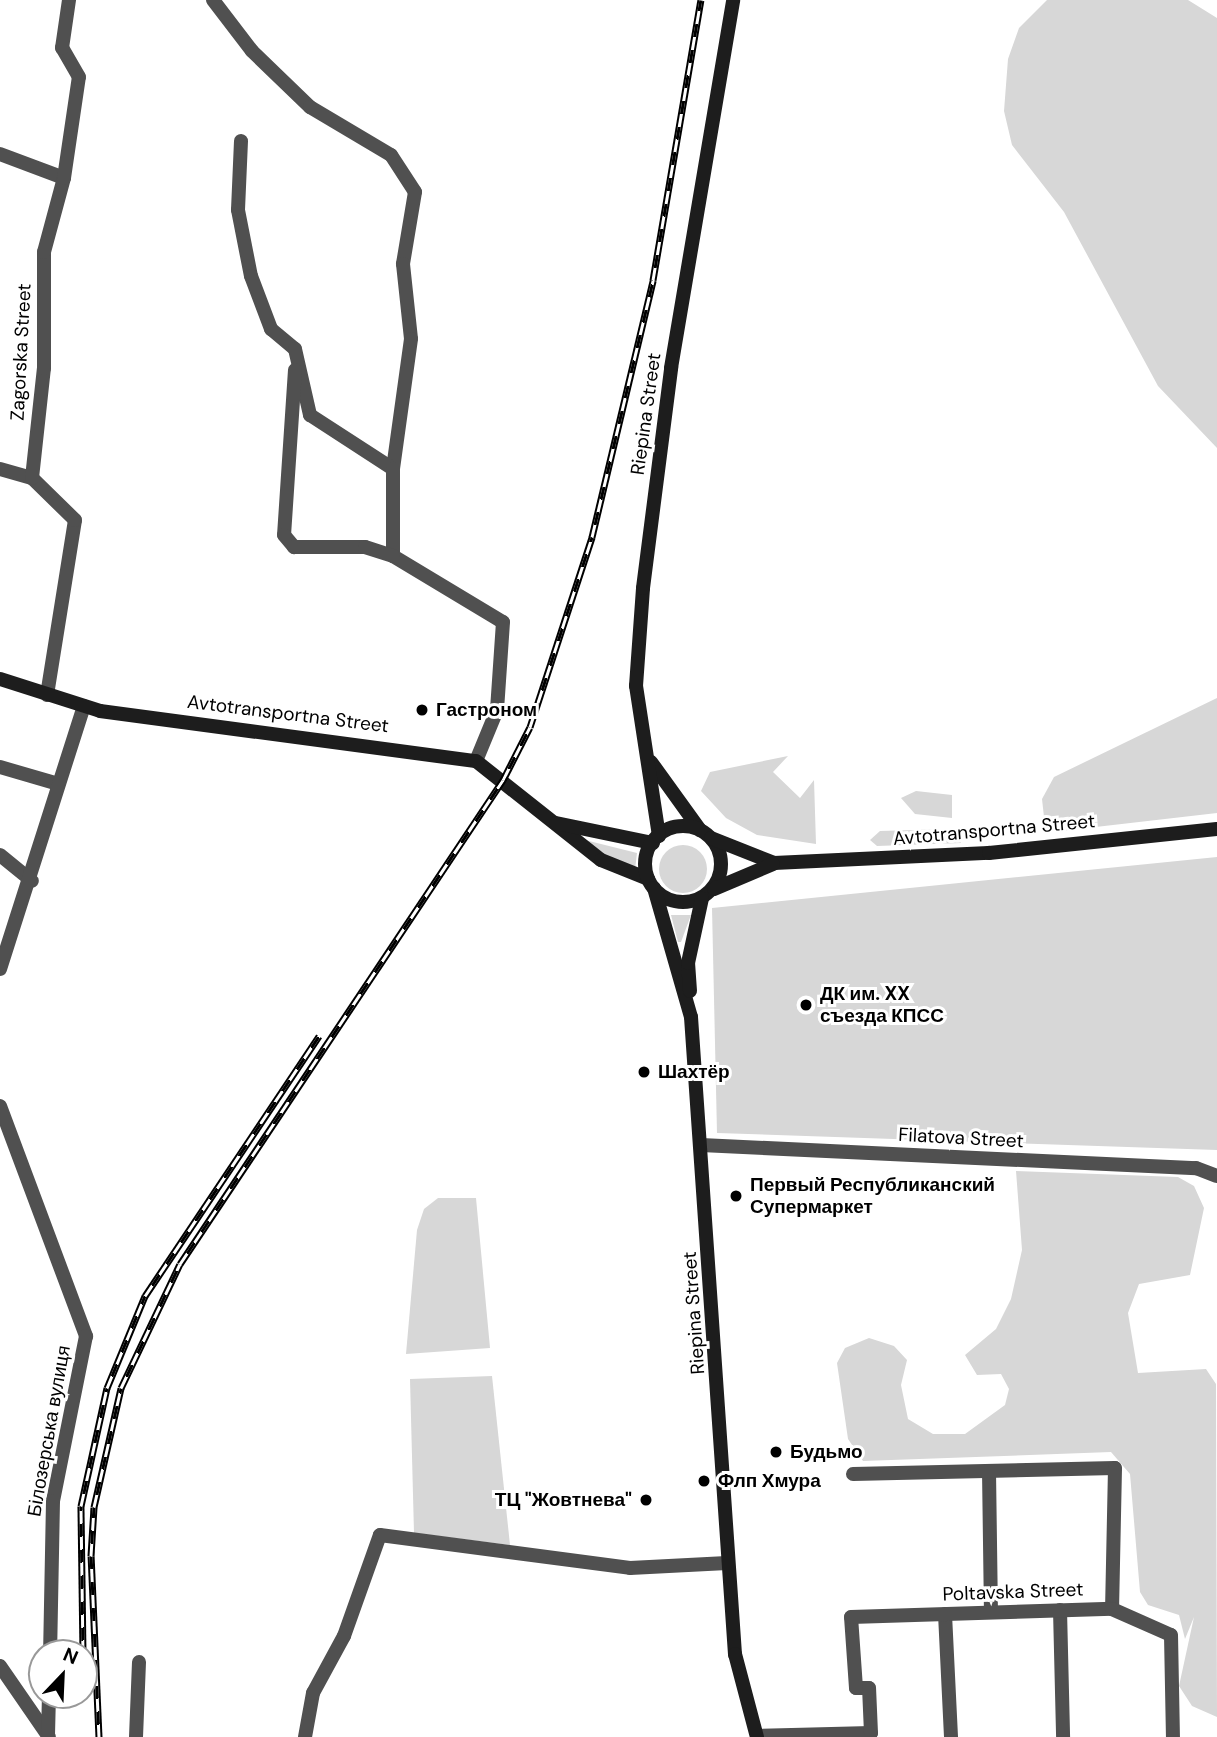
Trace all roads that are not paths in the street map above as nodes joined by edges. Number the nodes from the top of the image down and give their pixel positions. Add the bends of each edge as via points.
1 (69, 0) edge
2 (214, 0) edge
3 (733, 0) edge
4 (241, 141) dead end
5 (0, 154) edge
6 (65, 178) junction
7 (295, 349) junction
8 (393, 468) junction
9 (0, 469) edge
10 (32, 478) junction
11 (393, 556) junction
12 (0, 679) edge
13 (47, 695) junction
14 (84, 706) junction
15 (644, 748) junction
16 (476, 761) junction
17 (0, 767) edge
18 (58, 784) junction
19 (555, 823) junction
20 (1217, 828) edge
21 (706, 834) junction
22 (656, 840) junction
23 (0, 855) edge
24 (774, 863) junction
25 (32, 881) junction
26 (651, 883) junction
27 (707, 894) junction
28 (6, 942) edge
29 (0, 969) edge
30 (691, 1017) junction
31 (0, 1106) edge
32 (701, 1145) junction
33 (1217, 1176) edge
34 (989, 1471) junction
35 (853, 1474) dead end
36 (727, 1563) junction
37 (1112, 1609) junction
38 (1060, 1610) junction
39 (992, 1612) junction
40 (946, 1614) junction
41 (50, 1639) edge
42 (139, 1662) dead end
43 (0, 1666) edge
44 (49, 1709) edge
45 (48, 1736) edge
46 (136, 1737) edge
47 (304, 1737) edge
48 (757, 1737) edge
49 (951, 1737) edge
50 (1063, 1737) edge
51 (1173, 1737) edge

1 - 6 street, Zagorska Street via 62,48 79,77
2 - 8 street via 252,51 310,107 391,155 415,192 403,264 411,339
3 - 15 street, Riepina Street via 671,368 643,588 636,686
4 - 7 street via 238,210 251,275 271,329
5 - 6 street
6 - 10 street, Zagorska Street via 44,252 44,368
7 - 8 street via 310,415
7 - 11 street via 284,535 294,547 365,547
8 - 11 street
9 - 10 street
10 - 13 street via 75,520
11 - 16 street via 503,622 497,710
12 - 13 street, Avtotransportna Street
13 - 14 street, Avtotransportna Street
14 - 16 street, Avtotransportna Street
14 - 18 street
15 - 21 street via 679,809
15 - 22 street, Riepina Street
16 - 19 street
17 - 18 street
18 - 25 street
19 - 22 street
19 - 26 street via 601,860
20 - 24 street, Avtotransportna Street via 989,853
21 - 22 street via 679,827
21 - 24 street
21 - 27 street via 721,874
22 - 26 street
23 - 25 street
24 - 27 street
25 - 28 street
26 - 27 street via 676,901
26 - 30 street, Riepina Street
27 - 30 street via 688,963
28 - 29 street
30 - 32 street, Riepina Street
31 - 41 street, Білозерська вулиця via 86,1336 53,1501
32 - 33 street, Filatova Street via 1196,1168
32 - 36 street, Riepina Street
34 - 35 street
34 - 37 street via 1115,1468
34 - 39 street
36 - 47 street via 630,1568 380,1535 344,1636 313,1693
36 - 48 street, Riepina Street via 735,1654
37 - 38 street, Poltavska Street
37 - 51 street, Poltavska Street via 1171,1635
38 - 39 street, Poltavska Street
38 - 50 street
39 - 40 street, Poltavska Street
40 - 48 street, Poltavska Street via 850,1617 856,1688 869,1688 871,1733
40 - 49 street
42 - 46 street
43 - 45 street
44 - 45 street

